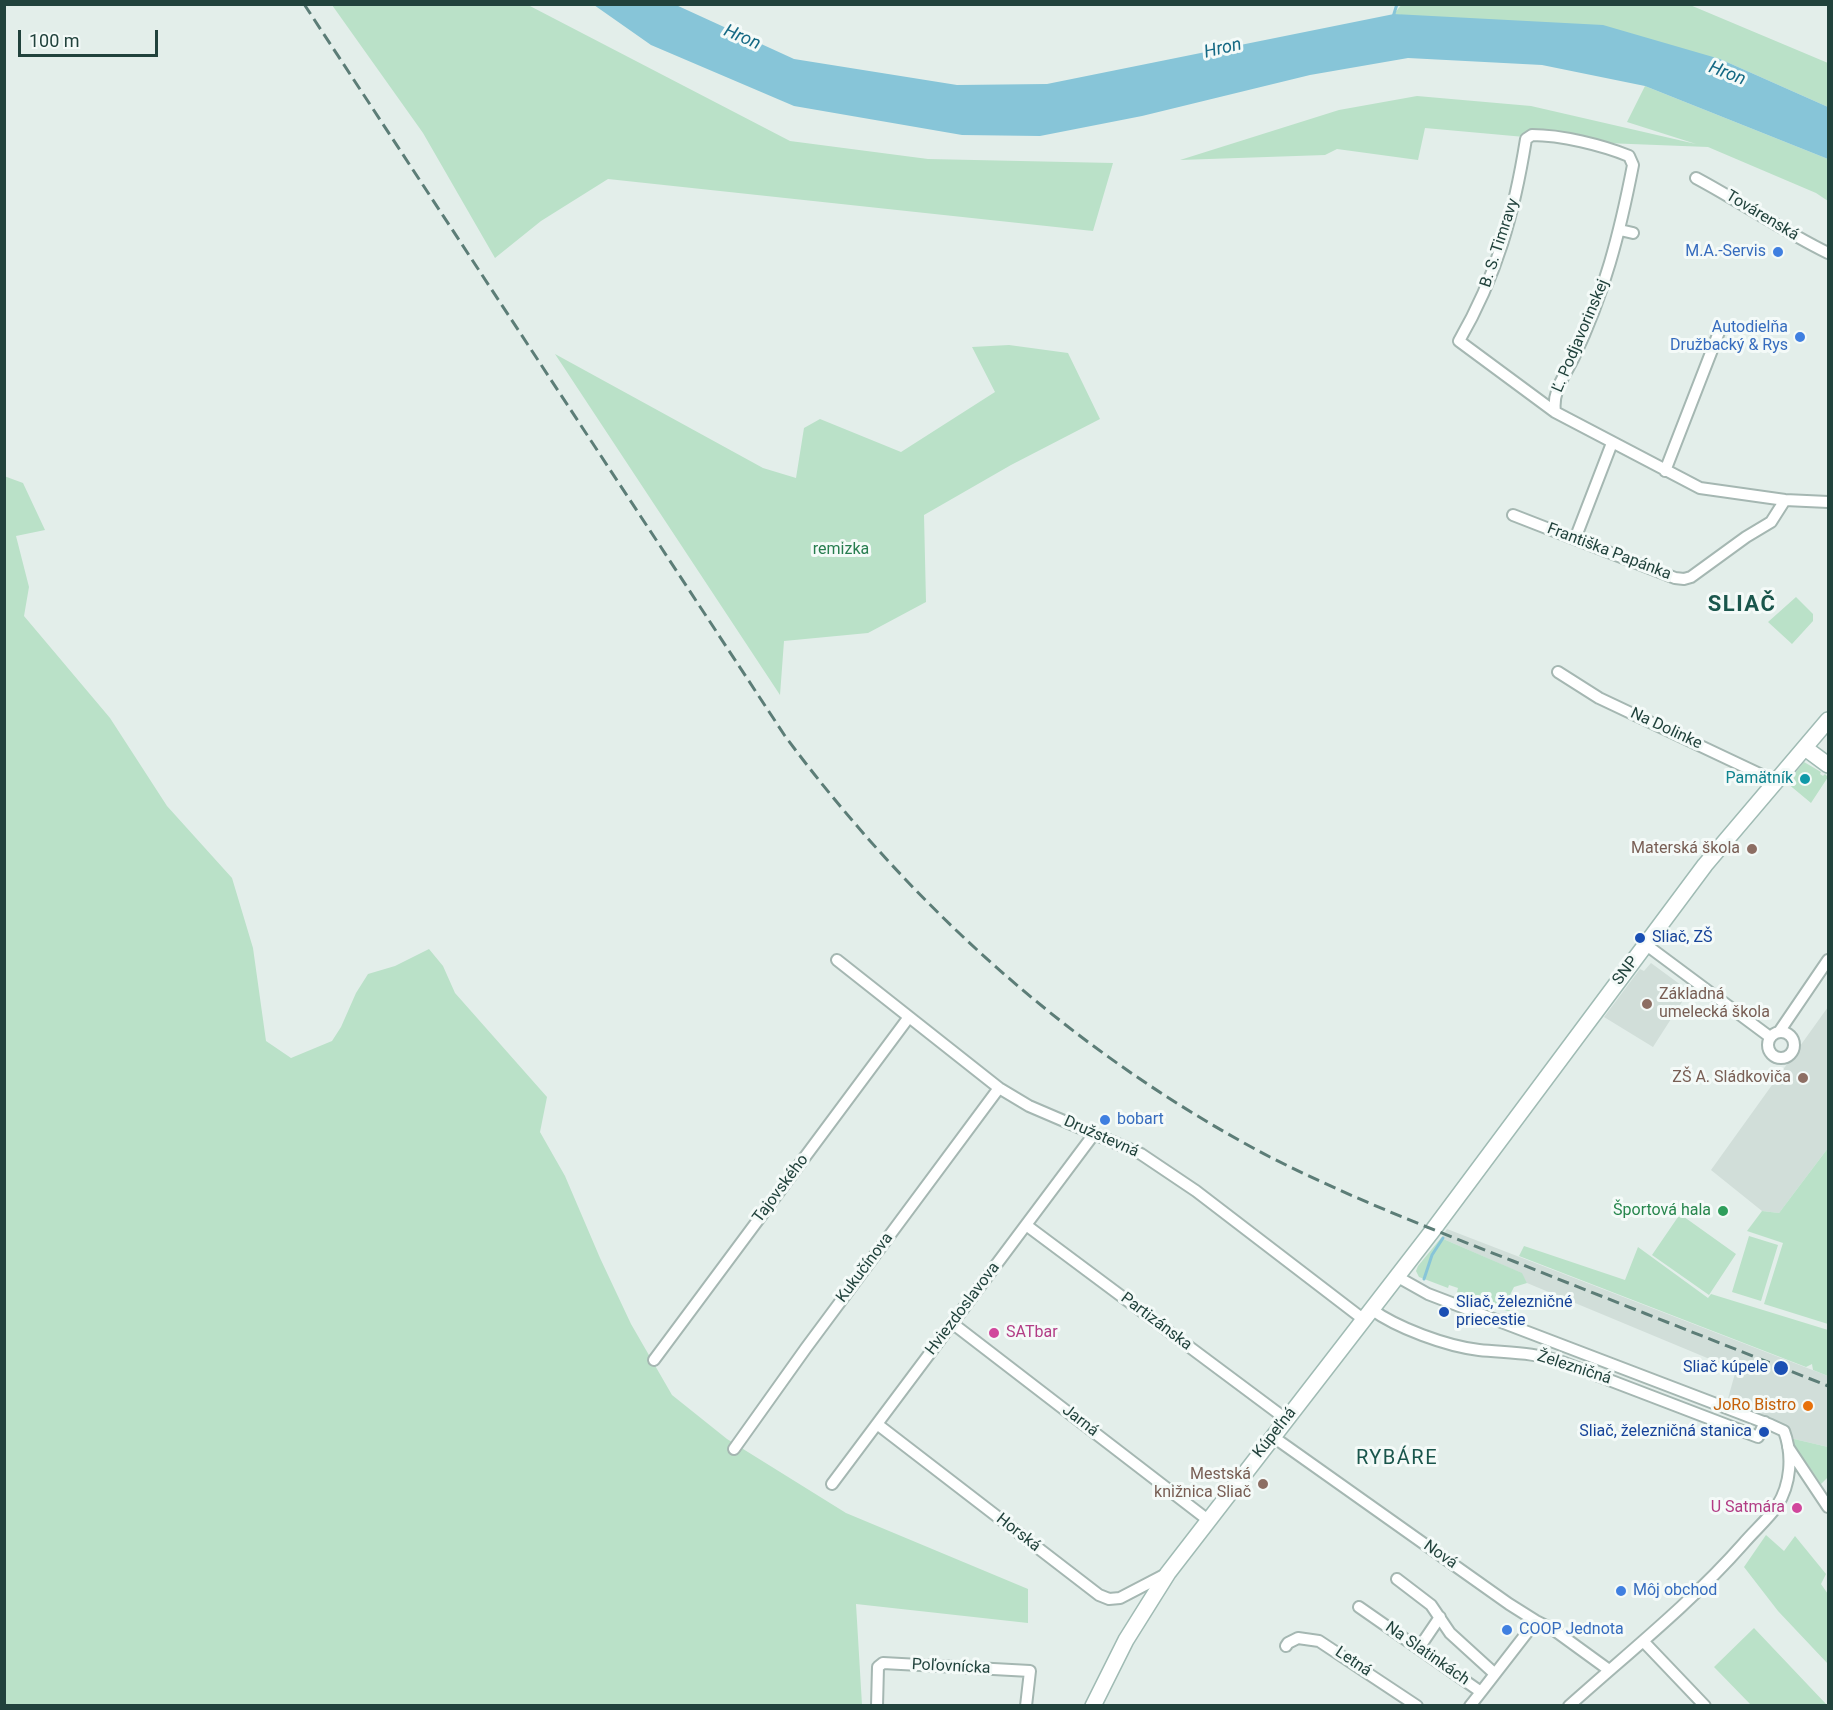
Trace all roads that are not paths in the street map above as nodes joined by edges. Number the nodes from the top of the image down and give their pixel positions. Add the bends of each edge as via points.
1 (1629, 156) joint
2 (1696, 178) dead end
3 (1620, 230) junction
4 (1633, 233) dead end
5 (1828, 254) edge
6 (1719, 332) dead end
7 (1555, 412) junction
8 (1612, 443) junction
9 (1665, 471) junction
10 (1785, 500) junction
11 (1828, 502) edge
12 (1513, 515) dead end
13 (1575, 539) junction
14 (1558, 672) dead end
15 (1828, 720) edge
16 (1805, 748) junction
17 (1828, 765) edge
18 (1775, 784) junction
19 (1645, 945) junction
20 (837, 960) dead end
21 (1828, 960) edge
22 (909, 1017) junction
23 (1777, 1033) junction
24 (999, 1088) junction
25 (1094, 1134) junction
26 (1026, 1225) junction
27 (1433, 1230) joint
28 (1396, 1276) junction
29 (1367, 1314) junction
30 (952, 1323) junction
31 (654, 1360) dead end
32 (1286, 1419) junction
33 (1765, 1422) junction
34 (877, 1424) junction
35 (1272, 1436) junction
36 (1788, 1447) junction
37 (734, 1449) dead end
38 (832, 1484) dead end
39 (1828, 1507) edge
40 (1208, 1520) junction
41 (1168, 1573) junction
42 (1396, 1579) dead end
43 (1359, 1607) dead end
44 (1440, 1617) junction
45 (1536, 1622) junction
46 (1643, 1641) junction
47 (1286, 1646) dead end
48 (1419, 1648) junction
49 (1610, 1670) junction
50 (1495, 1674) junction
51 (1481, 1692) junction
52 (877, 1706) edge
53 (1026, 1706) edge
54 (1093, 1706) edge
55 (1417, 1706) edge
56 (1470, 1706) edge
57 (1569, 1706) edge
58 (1705, 1706) edge

1 - 3 street, Ľ. Podjavorinskej via 1633,165
1 - 7 street, B. S. Timravy via 1539,135 1526,139 1515,203 1503,242 1459,341
2 - 5 street, Továrenská
3 - 4 street
3 - 7 street, Ľ. Podjavorinskej via 1593,314 1554,395
6 - 9 street
7 - 8 street
8 - 9 street
8 - 13 street
9 - 10 street via 1710,491
10 - 11 street
10 - 13 street, Františka Papánka via 1771,522 1688,579 1675,578
12 - 13 street, Františka Papánka
14 - 18 street, Na Dolinke via 1599,698
15 - 16 street, SNP
16 - 17 street
16 - 18 street, SNP
18 - 19 street, SNP via 1705,865
19 - 23 street
19 - 27 street, SNP
20 - 22 street, Družstevná
21 - 23 street
22 - 24 street, Družstevná
22 - 31 street, Tajovského
23 - 23 street via 1767,1046 1781,1058 1790,1054 1794,1045 1791,1036
24 - 25 street, Družstevná via 1029,1106
24 - 37 street, Kukučínova
25 - 26 street, Hviezdoslavova
25 - 29 street, Družstevná via 1141,1154 1172,1174
26 - 30 street, Hviezdoslavova
26 - 32 street, Partizánska
27 - 28 street, Kúpeľná
28 - 29 street, Kúpeľná
28 - 33 street, Železničná via 1447,1302
29 - 32 street, Kúpeľná
29 - 33 street, Železničná via 1461,1346 1550,1358 1758,1437
30 - 34 street, Hviezdoslavova
30 - 40 street, Jarná
32 - 35 street, Kúpeľná
33 - 36 street, Železničná via 1784,1431
34 - 38 street, Hviezdoslavova
34 - 41 street, Horská via 1099,1595 1120,1598
35 - 40 street, Kúpeľná
35 - 45 street, Nová
36 - 39 street
36 - 46 street via 1789,1476 1776,1507 1729,1560
40 - 41 street, Kúpeľná
41 - 54 street, Kúpeľná via 1126,1640
42 - 44 street via 1431,1605
43 - 48 street, Na Slatinkách
44 - 48 street
44 - 50 street via 1450,1633
45 - 49 street, Nová via 1554,1630
45 - 50 street, Na Slatinkách
46 - 49 street
46 - 58 street
47 - 55 street, Letná via 1298,1638 1319,1641
48 - 51 street, Na Slatinkách
49 - 57 street
50 - 51 street, Na Slatinkách
51 - 56 street
52 - 53 street, Poľovnícka via 878,1667 883,1663 1030,1671

